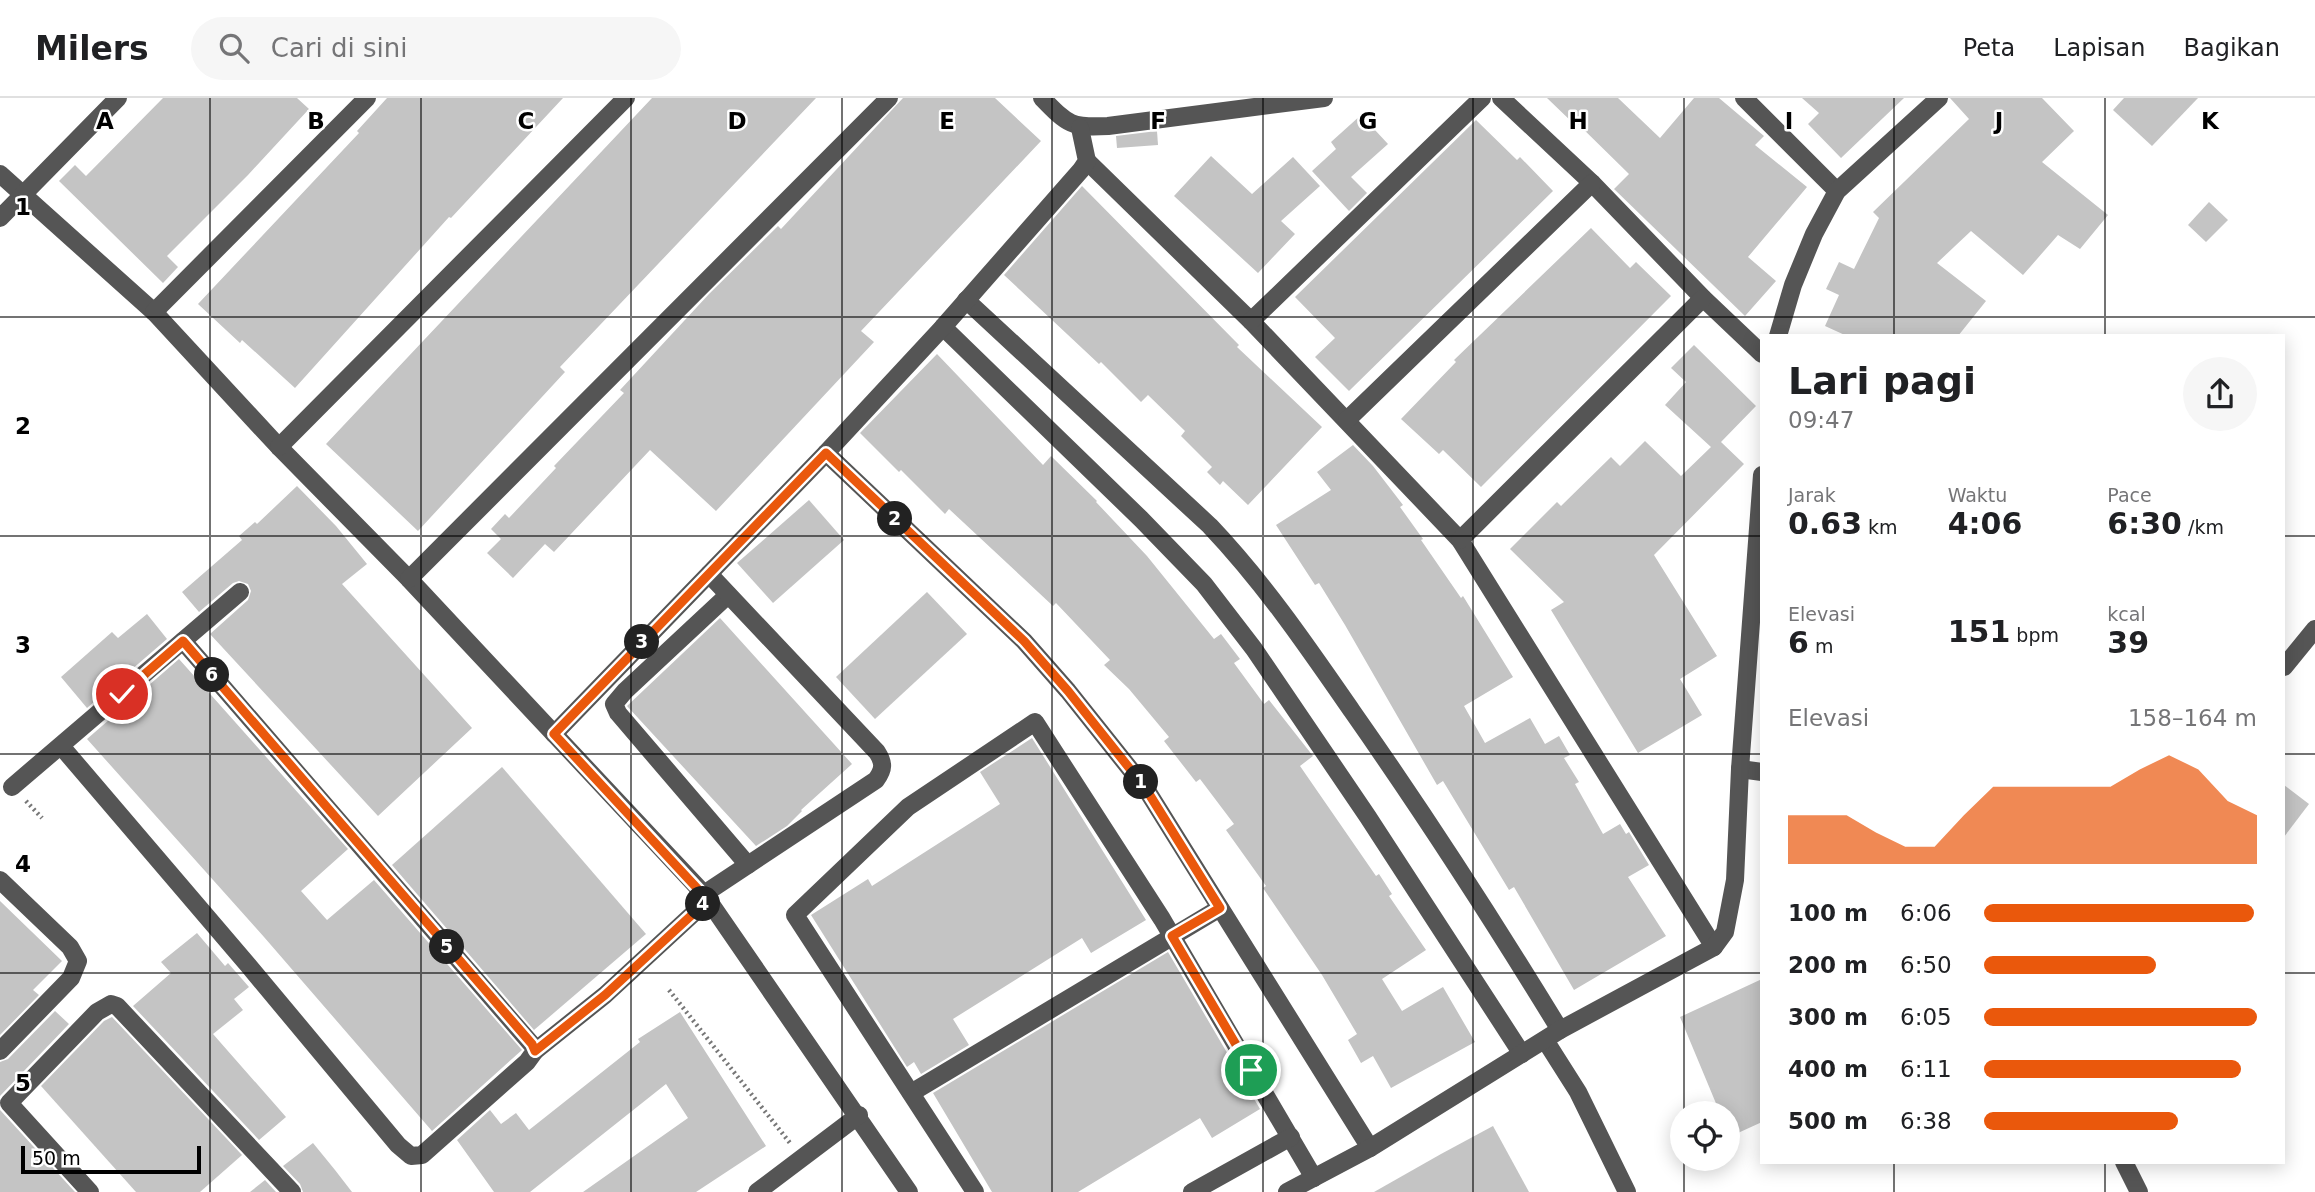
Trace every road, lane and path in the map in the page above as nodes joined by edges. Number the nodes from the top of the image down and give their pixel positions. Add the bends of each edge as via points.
1 (118, 98) edge
2 (367, 98) edge
3 (626, 98) edge
4 (889, 98) edge
5 (1042, 98) edge
6 (1324, 98) edge
7 (1482, 98) edge
8 (1501, 98) edge
9 (1744, 98) edge
10 (1939, 98) edge
11 (1080, 128) junction
12 (1087, 161) junction
13 (0, 174) edge
14 (1592, 183) junction
15 (1837, 191) junction
16 (22, 194) junction
17 (0, 218) edge
18 (1703, 298) junction
19 (966, 300) junction
20 (154, 312) junction
21 (1251, 321) junction
22 (943, 327) junction
23 (1779, 334) edge
24 (1760, 352) edge
25 (1347, 420) junction
26 (279, 447) junction
27 (826, 453) junction
28 (1760, 502) edge
29 (1460, 540) junction
30 (709, 574) junction
31 (409, 579) junction
32 (240, 592) dead end
33 (728, 595) junction
34 (2315, 629) edge
35 (183, 641) junction
36 (2285, 666) edge
37 (554, 734) junction
38 (61, 746) junction
39 (1740, 769) junction
40 (1760, 772) edge
41 (12, 787) dead end
42 (748, 865) junction
43 (0, 880) edge
44 (706, 897) junction
45 (1220, 908) junction
46 (1172, 936) junction
47 (1714, 947) junction
48 (669, 990) dead end
49 (1553, 1035) junction
50 (0, 1051) edge
51 (535, 1051) junction
52 (1522, 1054) junction
53 (911, 1093) junction
54 (5, 1108) edge
55 (859, 1115) junction
56 (1291, 1137) junction
57 (1370, 1148) junction
58 (803, 1160) junction
59 (2125, 1164) edge
60 (1314, 1178) junction
61 (1224, 1184) edge
62 (90, 1192) edge
63 (292, 1192) edge
64 (757, 1192) edge
65 (909, 1192) edge
66 (975, 1192) edge
67 (1192, 1192) edge
68 (1287, 1192) edge
69 (1627, 1192) edge
70 (2139, 1192) edge

1 - 16 street
2 - 20 street
3 - 26 street
4 - 31 street
5 - 11 street
6 - 11 street
7 - 21 street
8 - 14 street
9 - 15 street
10 - 15 street
11 - 12 street
12 - 19 street
12 - 21 street
13 - 16 street
14 - 18 street
14 - 25 street
15 - 23 street via 1793,285
16 - 17 street
16 - 20 street
18 - 24 street
18 - 29 street
19 - 22 street
19 - 49 street via 1210,526 1244,563 1404,784
20 - 26 street
21 - 25 street
22 - 27 street
22 - 52 street via 1204,584 1338,772
25 - 29 street
26 - 31 street
27 - 30 street
27 - 45 street via 1024,641 1068,691 1146,789
28 - 39 street
29 - 47 street
30 - 33 street
30 - 37 street
31 - 37 street
32 - 35 street
33 - 42 street via 614,704
33 - 42 street via 883,761 876,780
34 - 36 street
35 - 38 street
35 - 51 street
37 - 44 street
38 - 41 street
38 - 51 street via 411,1156 422,1155
39 - 40 street
39 - 47 street via 1735,880 1725,932
42 - 44 street
43 - 50 street via 70,947 78,961 71,978
44 - 51 street via 605,995
44 - 55 street
45 - 46 street
45 - 57 street
46 - 53 street
46 - 53 street via 1035,722 908,807 796,915
46 - 56 street
47 - 49 street
48 - 58 path
49 - 52 street
49 - 69 street
52 - 57 street
53 - 66 street
54 - 62 street
54 - 63 street via 97,1012 111,1004
55 - 58 street
55 - 65 street
56 - 60 street
56 - 61 street
57 - 60 street
58 - 64 street
59 - 70 street
60 - 68 street
61 - 67 street

